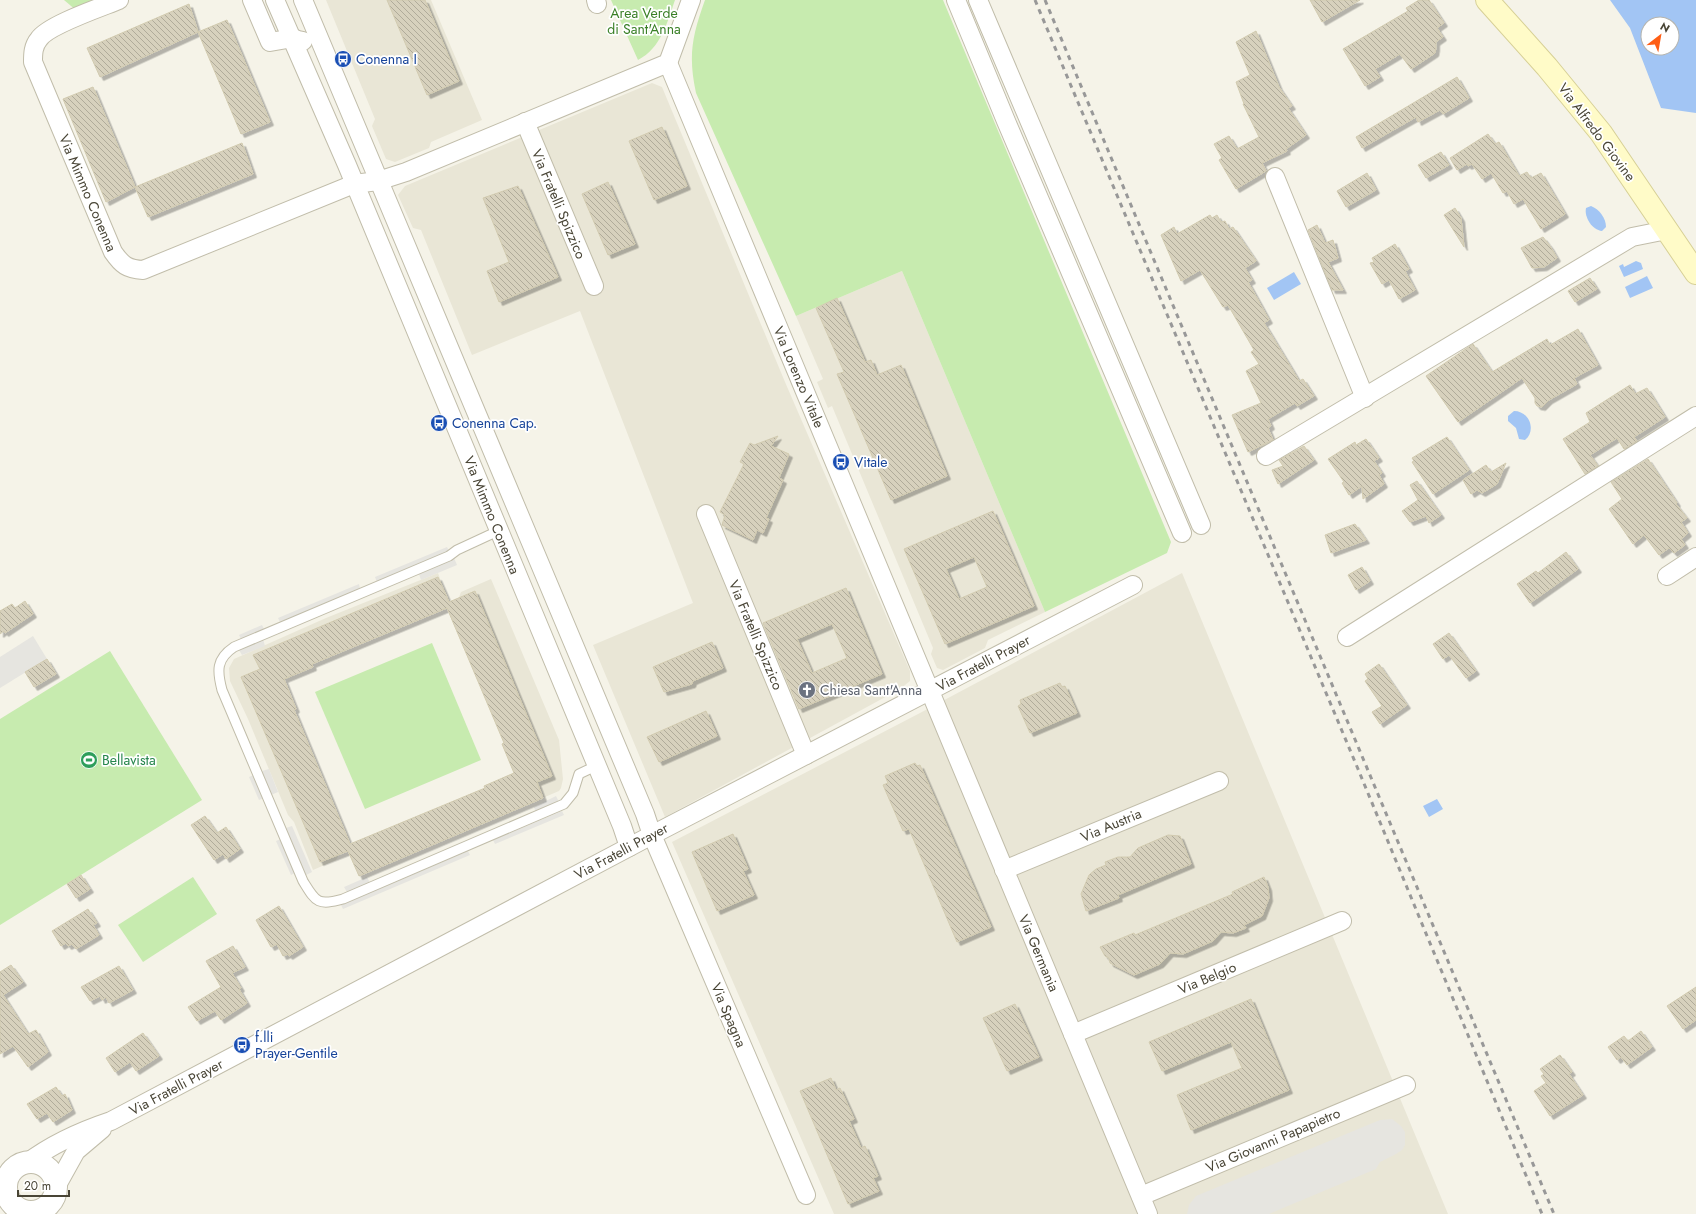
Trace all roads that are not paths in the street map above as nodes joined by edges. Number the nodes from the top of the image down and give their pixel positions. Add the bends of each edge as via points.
1 (119, 0) edge
2 (252, 0) edge
3 (276, 0) edge
4 (303, 0) edge
5 (691, 0) edge
6 (956, 0) edge
7 (978, 0) edge
8 (1487, 0) edge
9 (314, 28) junction
10 (293, 38) junction
11 (668, 63) junction
12 (332, 68) junction
13 (311, 82) junction
14 (525, 122) junction
15 (1275, 177) dead end
16 (378, 181) junction
17 (354, 184) junction
18 (1667, 230) junction
19 (1696, 273) edge
20 (594, 286) dead end
21 (1366, 398) junction
22 (1696, 416) edge
23 (1266, 456) dead end
24 (509, 493) junction
25 (488, 504) junction
26 (706, 514) dead end
27 (521, 522) junction
28 (1201, 525) dead end
29 (498, 531) junction
30 (1182, 533) dead end
31 (1696, 557) edge
32 (1667, 576) dead end
33 (1133, 585) dead end
34 (1347, 637) dead end
35 (929, 692) junction
36 (806, 755) junction
37 (596, 766) junction
38 (1219, 781) dead end
39 (652, 835) junction
40 (629, 848) junction
41 (1004, 870) junction
42 (1342, 921) dead end
43 (1073, 1034) junction
44 (1406, 1085) dead end
45 (111, 1121) junction
46 (27, 1163) junction
47 (4, 1178) edge
48 (806, 1195) dead end
49 (1140, 1196) junction
50 (55, 1200) edge
51 (18, 1210) edge
52 (1148, 1214) edge

1 - 17 street, Via Mimmo Conenna via 49,29 39,38 33,50 33,62 112,252 120,262 130,269 137,270 156,266
2 - 10 street via 270,42
3 - 10 street, Via Mimmo Conenna
4 - 9 street, Via Mimmo Conenna
5 - 11 street
6 - 30 street
7 - 28 street
8 - 18 main road, Via Alfredo Giovine via 1601,133
9 - 10 street via 305,41
9 - 12 street, Via Mimmo Conenna
10 - 13 street, Via Mimmo Conenna
11 - 14 street
11 - 35 street, Via Lorenzo Vitale
12 - 13 street via 318,69
12 - 16 street, Via Mimmo Conenna
13 - 17 street, Via Mimmo Conenna
14 - 16 street via 406,172
14 - 20 street, Via Fratelli Spizzico
15 - 21 street
16 - 17 street, Via Mimmo Conenna
16 - 24 street, Via Mimmo Conenna
17 - 25 street, Via Mimmo Conenna
18 - 19 main road, Via Alfredo Giovine
18 - 21 street via 1632,237
21 - 23 street
22 - 34 street
24 - 25 street
24 - 27 street, Via Mimmo Conenna
25 - 29 street, Via Mimmo Conenna
26 - 36 street, Via Fratelli Spizzico
27 - 29 street
27 - 39 street, Via Mimmo Conenna
29 - 37 street, Via Mimmo Conenna
29 - 37 lane via 449,556 234,647 225,653 219,663 222,690 303,881 316,900 324,903 343,899 564,804 573,793 579,774
31 - 32 street
33 - 35 street, Via Fratelli Prayer
35 - 36 street, Via Fratelli Prayer
35 - 41 street, Via Germania
36 - 39 street, Via Fratelli Prayer
37 - 40 street, Via Mimmo Conenna
38 - 41 street, Via Austria
39 - 40 street, Via Fratelli Prayer
39 - 48 street, Via Spagna
40 - 45 street, Via Fratelli Prayer
41 - 43 street, Via Germania
42 - 43 street, Via Belgio
43 - 49 street, Via Germania
44 - 49 street, Via Giovanni Papapietro
45 - 46 street via 41,1152
45 - 50 street via 76,1151
46 - 47 street via 14,1169
46 - 50 street via 35,1163 50,1171 55,1178
47 - 51 street via 8,1196
49 - 52 street, Via Germania
50 - 51 street via 40,1211

